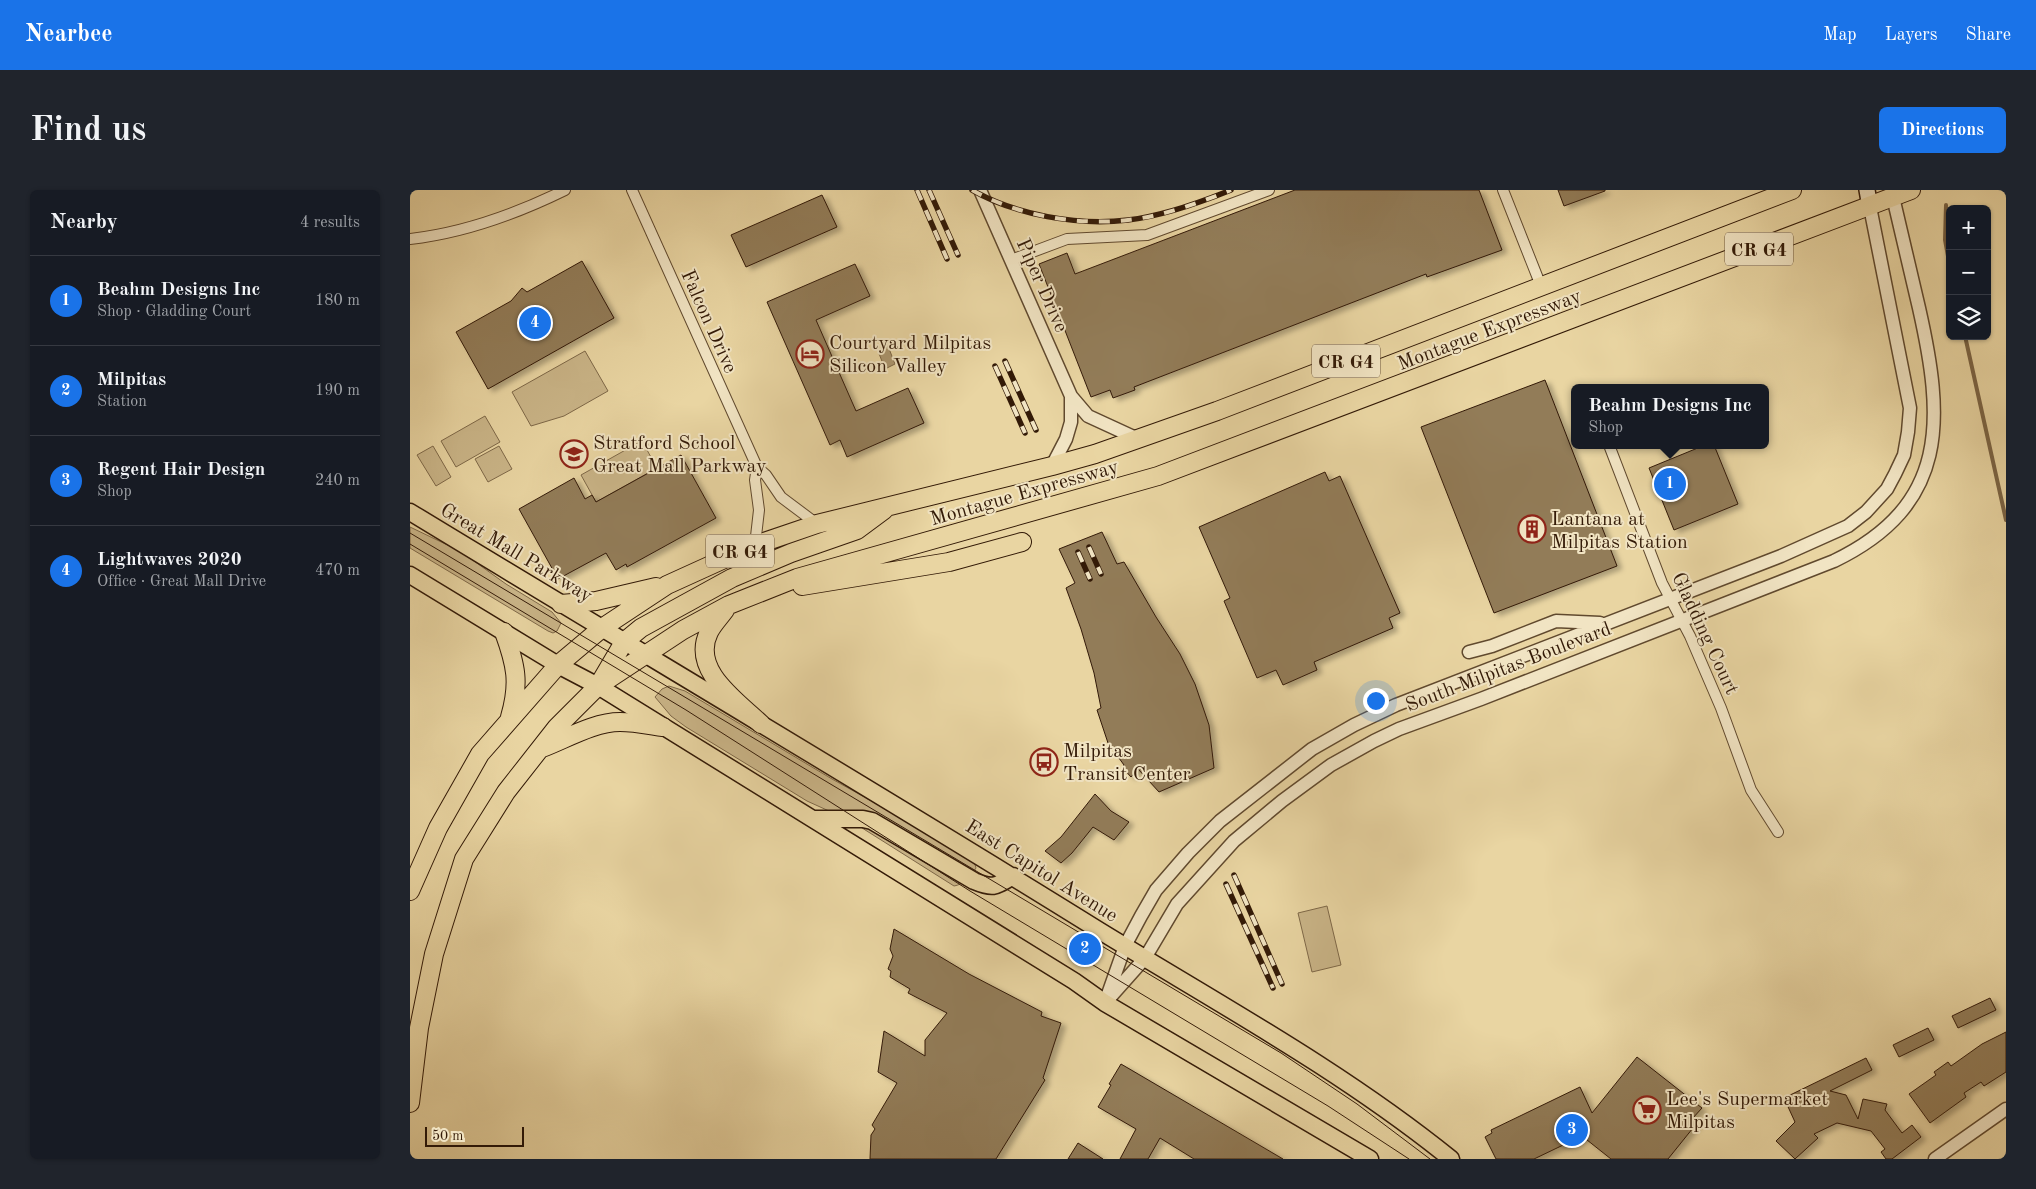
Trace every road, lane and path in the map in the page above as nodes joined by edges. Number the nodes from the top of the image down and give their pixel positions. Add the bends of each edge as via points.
1 (564, 190) edge
2 (632, 190) edge
3 (980, 190) edge
4 (1268, 190) edge
5 (1503, 190) edge
6 (1792, 190) edge
7 (1911, 190) edge
8 (1893, 194) edge
9 (1868, 198) edge
10 (410, 239) edge
11 (1011, 260) junction
12 (1541, 286) junction
13 (1071, 396) junction
14 (1138, 440) junction
15 (1611, 449) edge
16 (1052, 466) junction
17 (757, 467) junction
18 (891, 505) junction
19 (410, 512) edge
20 (817, 524) junction
21 (1022, 542) dead end
22 (755, 545) junction
23 (410, 575) edge
24 (666, 585) junction
25 (764, 591) junction
26 (1670, 597) junction
27 (562, 604) junction
28 (729, 605) junction
29 (1682, 621) junction
30 (1605, 623) junction
31 (602, 628) junction
32 (504, 632) junction
33 (624, 642) junction
34 (1469, 652) dead end
35 (647, 654) junction
36 (558, 665) junction
37 (598, 686) junction
38 (508, 721) junction
39 (761, 724) junction
40 (663, 727) junction
41 (539, 750) junction
42 (812, 819) junction
43 (1778, 832) dead end
44 (1012, 876) junction
45 (410, 891) edge
46 (1125, 946) junction
47 (1145, 958) junction
48 (1105, 1003) junction
49 (410, 1103) edge
50 (2006, 1109) edge
51 (1370, 1159) edge
52 (1451, 1159) edge
53 (1935, 1159) edge

1 - 10 street via 486,222
2 - 17 street, Falcon Drive
3 - 11 street, Piper Drive
4 - 11 street via 1147,235 1067,239
5 - 12 street
6 - 12 highway, Montague Expressway / CR G4
7 - 8 highway, Montague Expressway / CR G4
8 - 9 highway, Montague Expressway / CR G4
8 - 29 street, South Milpitas Boulevard via 1932,371 1934,435 1921,479 1911,498 1887,527 1860,549
9 - 25 highway, Montague Expressway / CR G4 via 1158,476 871,556
9 - 26 street, South Milpitas Boulevard via 1910,408 1904,455 1895,474 1887,489 1848,526 1781,556
11 - 13 street, Piper Drive
12 - 14 highway, Montague Expressway / CR G4
13 - 14 street, Piper Drive via 1088,416
13 - 16 street, Piper Drive via 1071,422
14 - 16 highway, Montague Expressway / CR G4
15 - 26 street, Gladding Court
16 - 18 highway, Montague Expressway / CR G4
17 - 20 street, Falcon Drive via 781,497
17 - 22 street, Falcon Drive via 759,510
18 - 20 highway, Montague Expressway / CR G4
18 - 33 highway via 857,530 791,552 732,578 641,628
19 - 27 main road, Great Mall Parkway
20 - 22 highway, Montague Expressway / CR G4
21 - 25 highway via 950,562
22 - 24 highway, Montague Expressway / CR G4
23 - 32 main road
24 - 27 highway via 596,601
24 - 31 highway, Montague Expressway / CR G4
25 - 28 highway, Montague Expressway / CR G4
26 - 29 street, Gladding Court
26 - 30 street, South Milpitas Boulevard
27 - 31 main road, Great Mall Parkway
28 - 35 highway, Montague Expressway / CR G4
28 - 39 highway via 709,631 705,642 707,666 712,676
29 - 43 street, Gladding Court via 1721,708 1751,790
29 - 47 street, South Milpitas Boulevard via 1399,729 1331,766 1234,841 1177,904
30 - 34 street via 1556,622
30 - 46 street, South Milpitas Boulevard via 1396,705 1312,749 1239,806 1188,853 1156,890
31 - 33 main road, East Capitol Avenue
31 - 36 highway, Montague Expressway / CR G4
32 - 36 main road
32 - 38 highway via 516,668 517,684
33 - 35 main road, East Capitol Avenue
33 - 37 highway
35 - 37 highway, Montague Expressway / CR G4
35 - 39 main road, East Capitol Avenue
36 - 37 main road
36 - 38 highway, Montague Expressway / CR G4
37 - 40 main road
37 - 41 highway, Montague Expressway / CR G4
38 - 45 highway, Montague Expressway / CR G4 via 475,763 438,828
39 - 44 main road, East Capitol Avenue
40 - 41 highway via 609,723
40 - 42 main road
41 - 49 highway, Montague Expressway / CR G4 via 506,792 464,859 434,954 419,1028
42 - 44 main road via 872,821 988,887 996,887
42 - 48 main road
44 - 46 main road, East Capitol Avenue
46 - 47 main road, East Capitol Avenue
46 - 48 street, South Milpitas Boulevard
47 - 48 street, South Milpitas Boulevard
47 - 52 main road, East Capitol Avenue via 1312,1060 1394,1114
48 - 51 main road
50 - 53 street

